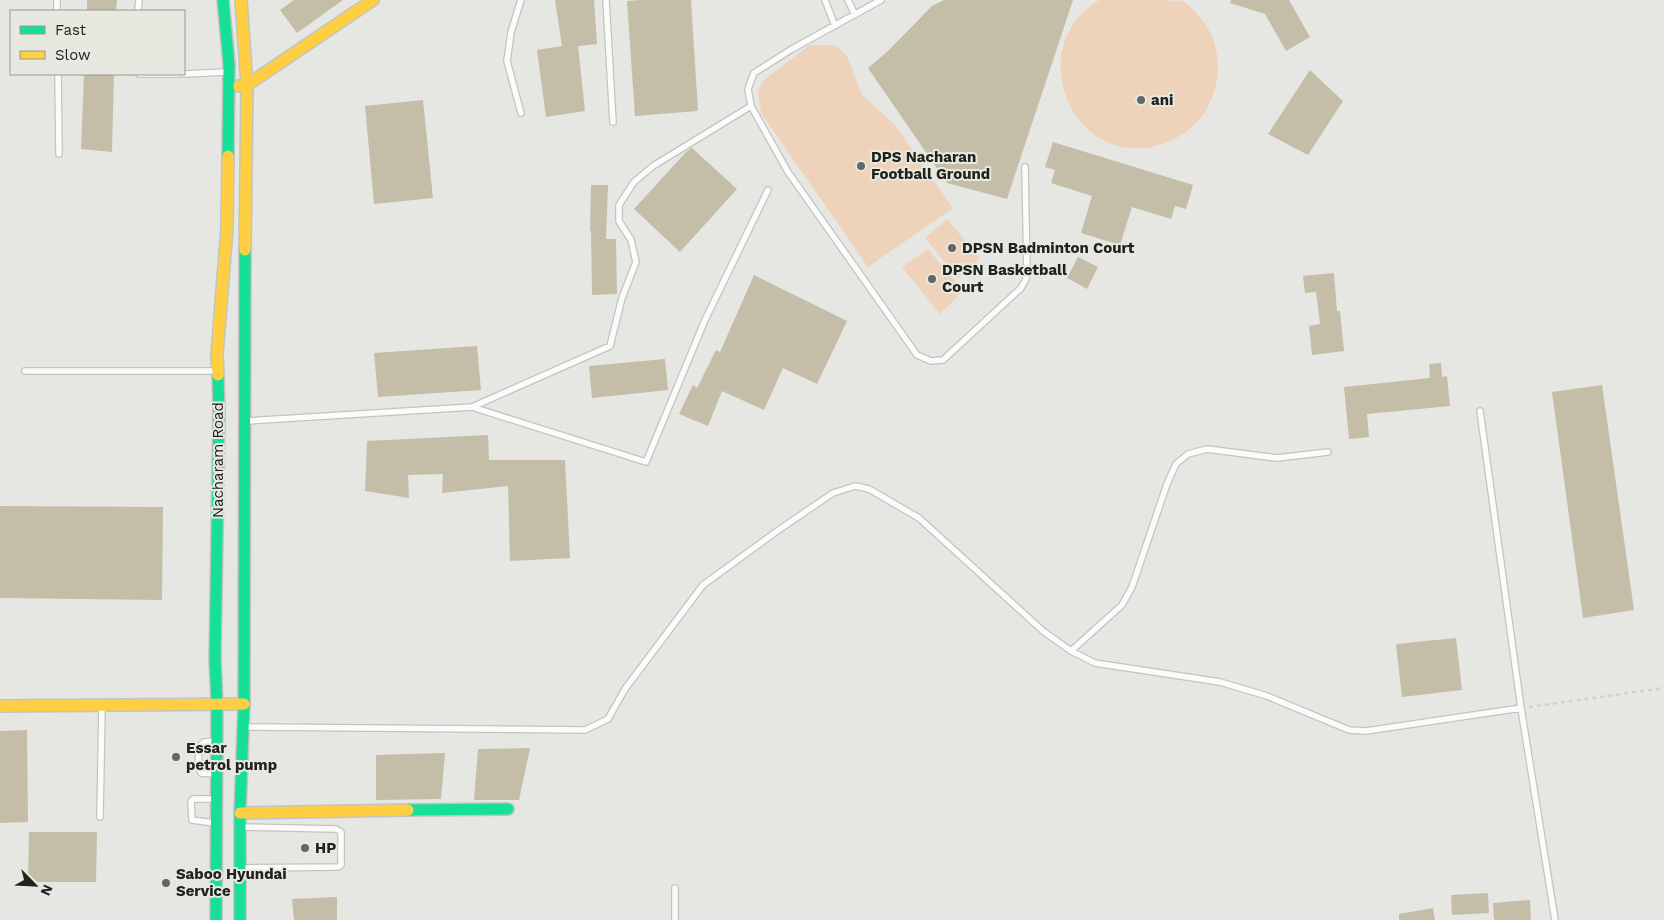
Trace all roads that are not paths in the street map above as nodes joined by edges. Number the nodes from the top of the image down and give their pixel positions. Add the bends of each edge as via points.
1 (223, 0) edge
2 (241, 0) edge
3 (374, 0) edge
4 (521, 0) edge
5 (606, 0) edge
6 (825, 0) edge
7 (848, 0) edge
8 (881, 0) edge
9 (854, 15) junction
10 (835, 26) junction
11 (229, 72) junction
12 (185, 74) edge
13 (58, 75) edge
14 (247, 85) junction
15 (229, 87) junction
16 (751, 106) junction
17 (521, 113) dead end
18 (613, 122) dead end
19 (59, 154) dead end
20 (1025, 167) dead end
21 (768, 190) dead end
22 (25, 371) dead end
23 (217, 371) junction
24 (472, 407) junction
25 (1480, 411) dead end
26 (245, 421) junction
27 (1328, 452) dead end
28 (1070, 651) junction
29 (218, 703) junction
30 (244, 704) junction
31 (102, 705) junction
32 (0, 706) edge
33 (1521, 708) junction
34 (244, 727) junction
35 (217, 741) junction
36 (217, 774) junction
37 (217, 799) junction
38 (508, 809) dead end
39 (240, 812) junction
40 (100, 817) dead end
41 (216, 824) junction
42 (240, 827) junction
43 (239, 868) junction
44 (674, 888) dead end
45 (216, 920) edge
46 (240, 920) edge
47 (675, 920) edge
48 (1555, 920) edge

1 - 11 main road, Nacharam Road
2 - 14 main road, Nacharam Road
3 - 14 main road
4 - 17 lane via 511,32 507,61
5 - 18 lane
6 - 10 lane
7 - 9 lane
8 - 9 lane
9 - 10 lane
10 - 16 lane via 754,73 748,89
11 - 12 lane
11 - 15 main road, Nacharam Road
13 - 19 lane
14 - 15 main road
14 - 26 main road, Nacharam Road
15 - 23 main road, Nacharam Road via 226,228
16 - 20 lane via 788,172 917,354 931,361 943,360 951,354 1026,279
16 - 24 lane via 653,166 634,182 620,205 619,221 631,240 636,262 622,298 610,346
21 - 24 lane via 704,320 646,462
22 - 23 lane
23 - 29 main road, Nacharam Road via 215,659
24 - 26 lane
25 - 33 lane
26 - 30 main road, Nacharam Road
27 - 28 lane via 1277,458 1207,448 1188,454 1176,464 1132,587 1122,605
28 - 33 lane via 1095,663 1220,682 1267,696 1349,730 1366,731
28 - 34 lane via 1043,631 919,518 869,489 855,486 833,494 703,586 625,689 608,719 585,730
29 - 30 main road
29 - 31 main road
29 - 35 main road, Nacharam Road
30 - 34 main road, Nacharam Road
31 - 32 main road
31 - 40 lane
33 - 48 lane
34 - 39 main road, Nacharam Road
35 - 36 main road, Nacharam Road
35 - 36 lane via 201,744 198,766 201,773
36 - 37 main road, Nacharam Road
37 - 41 main road, Nacharam Road
37 - 41 lane via 193,799 191,802 191,817 195,822
38 - 39 main road
39 - 42 main road, Nacharam Road
41 - 45 main road, Nacharam Road
42 - 43 main road, Nacharam Road
42 - 43 lane via 336,829 341,832 341,865
43 - 46 main road, Nacharam Road
44 - 47 lane

